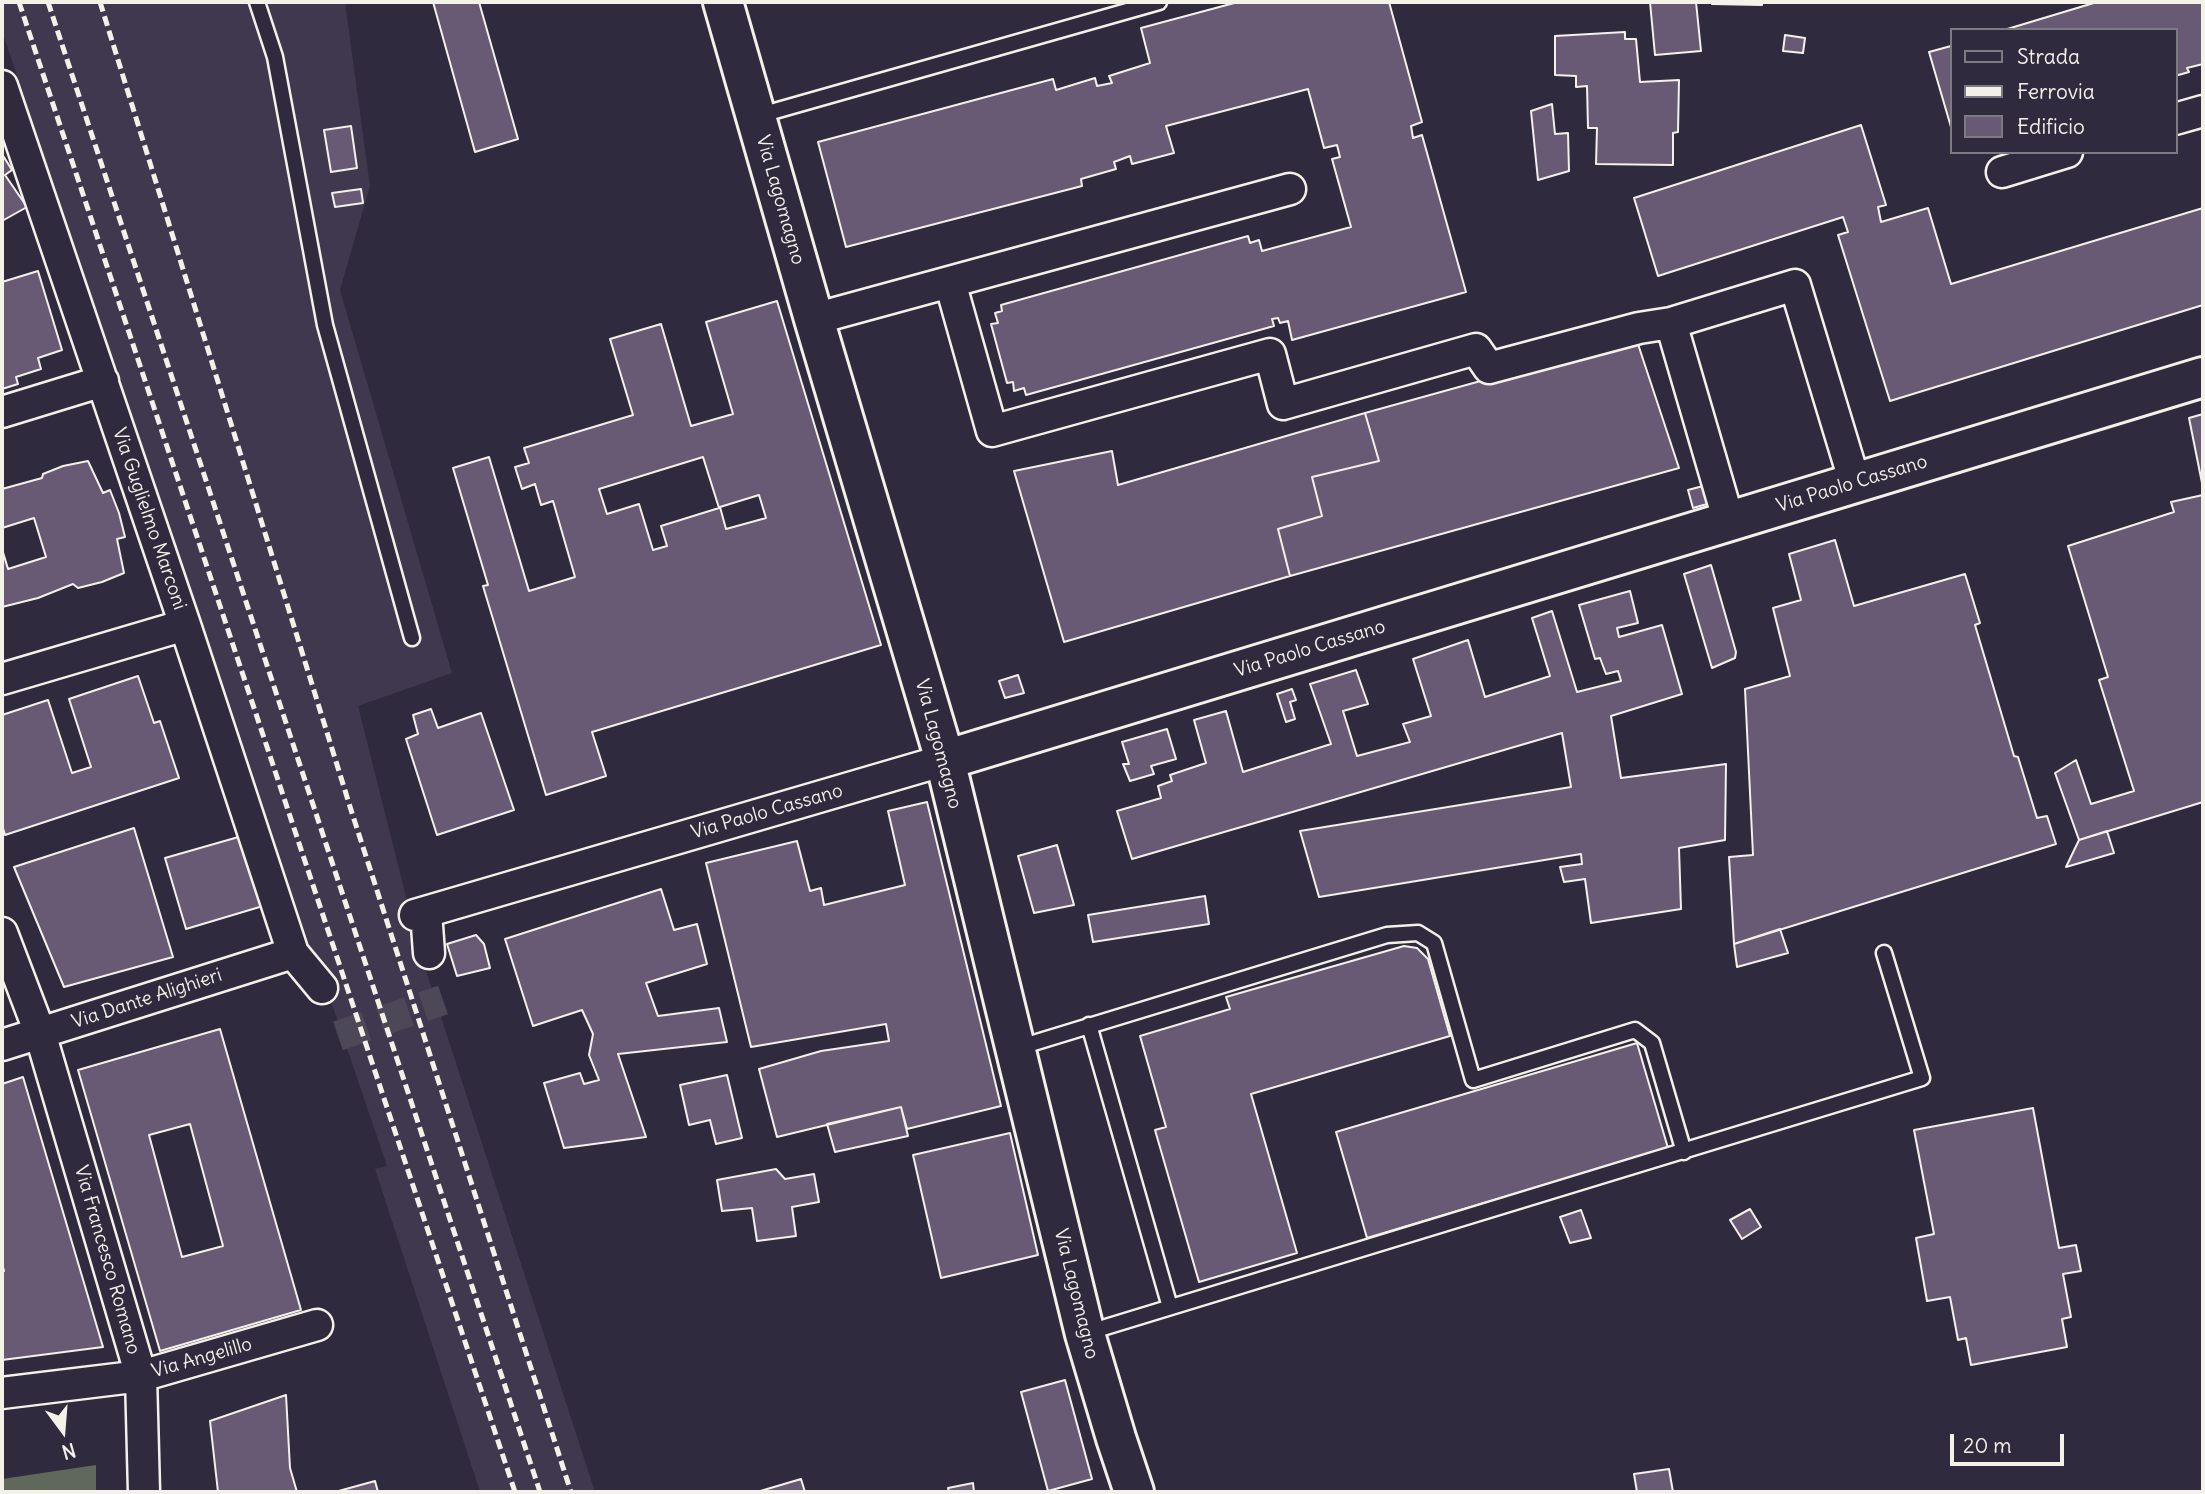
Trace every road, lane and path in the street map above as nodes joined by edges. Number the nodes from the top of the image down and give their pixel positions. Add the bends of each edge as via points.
1 (257, 2) edge
2 (723, 2) edge
3 (1159, 2) edge
4 (2, 86) edge
5 (2203, 111) edge
6 (756, 116) junction
7 (2177, 118) edge
8 (2060, 154) edge
9 (2002, 172) dead end
10 (1290, 189) dead end
11 (950, 282) junction
12 (814, 319) junction
13 (1671, 323) junction
14 (2203, 377) edge
15 (103, 382) junction
16 (2, 412) edge
17 (1855, 483) junction
18 (1729, 522) junction
19 (185, 625) junction
20 (412, 638) dead end
21 (2, 680) edge
22 (945, 760) junction
23 (2, 933) edge
24 (293, 953) junction
25 (429, 953) dead end
26 (1884, 953) dead end
27 (322, 988) dead end
28 (1089, 1025) junction
29 (40, 1033) junction
30 (2, 1045) edge
31 (1014, 1049) junction
32 (1684, 1152) junction
33 (1170, 1307) junction
34 (317, 1325) dead end
35 (1085, 1334) junction
36 (141, 1376) junction
37 (2, 1393) edge
38 (144, 1492) edge
39 (1134, 1492) edge

1 - 20 lane via 275,57 325,325
2 - 6 main road, Via Lagomagno
3 - 6 lane
4 - 15 street, Via Guglielmo Marconi
5 - 7 street
6 - 12 main road, Via Lagomagno
8 - 9 street
10 - 11 street
11 - 12 street
11 - 13 street via 992,431 1270,354 1283,404 1476,349 1489,368
12 - 22 main road, Via Lagomagno
13 - 17 street via 1795,285
13 - 18 street
14 - 17 main road, Via Paolo Cassano
15 - 16 street
15 - 19 street, Via Guglielmo Marconi
17 - 18 main road, Via Paolo Cassano
18 - 22 main road, Via Paolo Cassano
19 - 21 street
19 - 24 street, Via Guglielmo Marconi
22 - 25 street, Via Paolo Cassano via 420,914
22 - 31 main road, Via Lagomagno
23 - 29 street, Via Francesco Romano
24 - 27 street
24 - 29 street, Via Dante Alighieri
26 - 32 lane via 1922,1078
28 - 31 lane
28 - 32 lane via 1387,935 1418,933 1433,943 1473,1080 1635,1030 1652,1043
28 - 33 lane
29 - 30 street, Via Dante Alighieri
29 - 36 street, Via Francesco Romano
31 - 35 main road, Via Lagomagno
32 - 33 lane
33 - 35 lane
34 - 36 street, Via Angelillo
35 - 39 main road, Via Lagomagno
36 - 37 street, Via Angelillo
36 - 38 street, Via Francesco Romano

